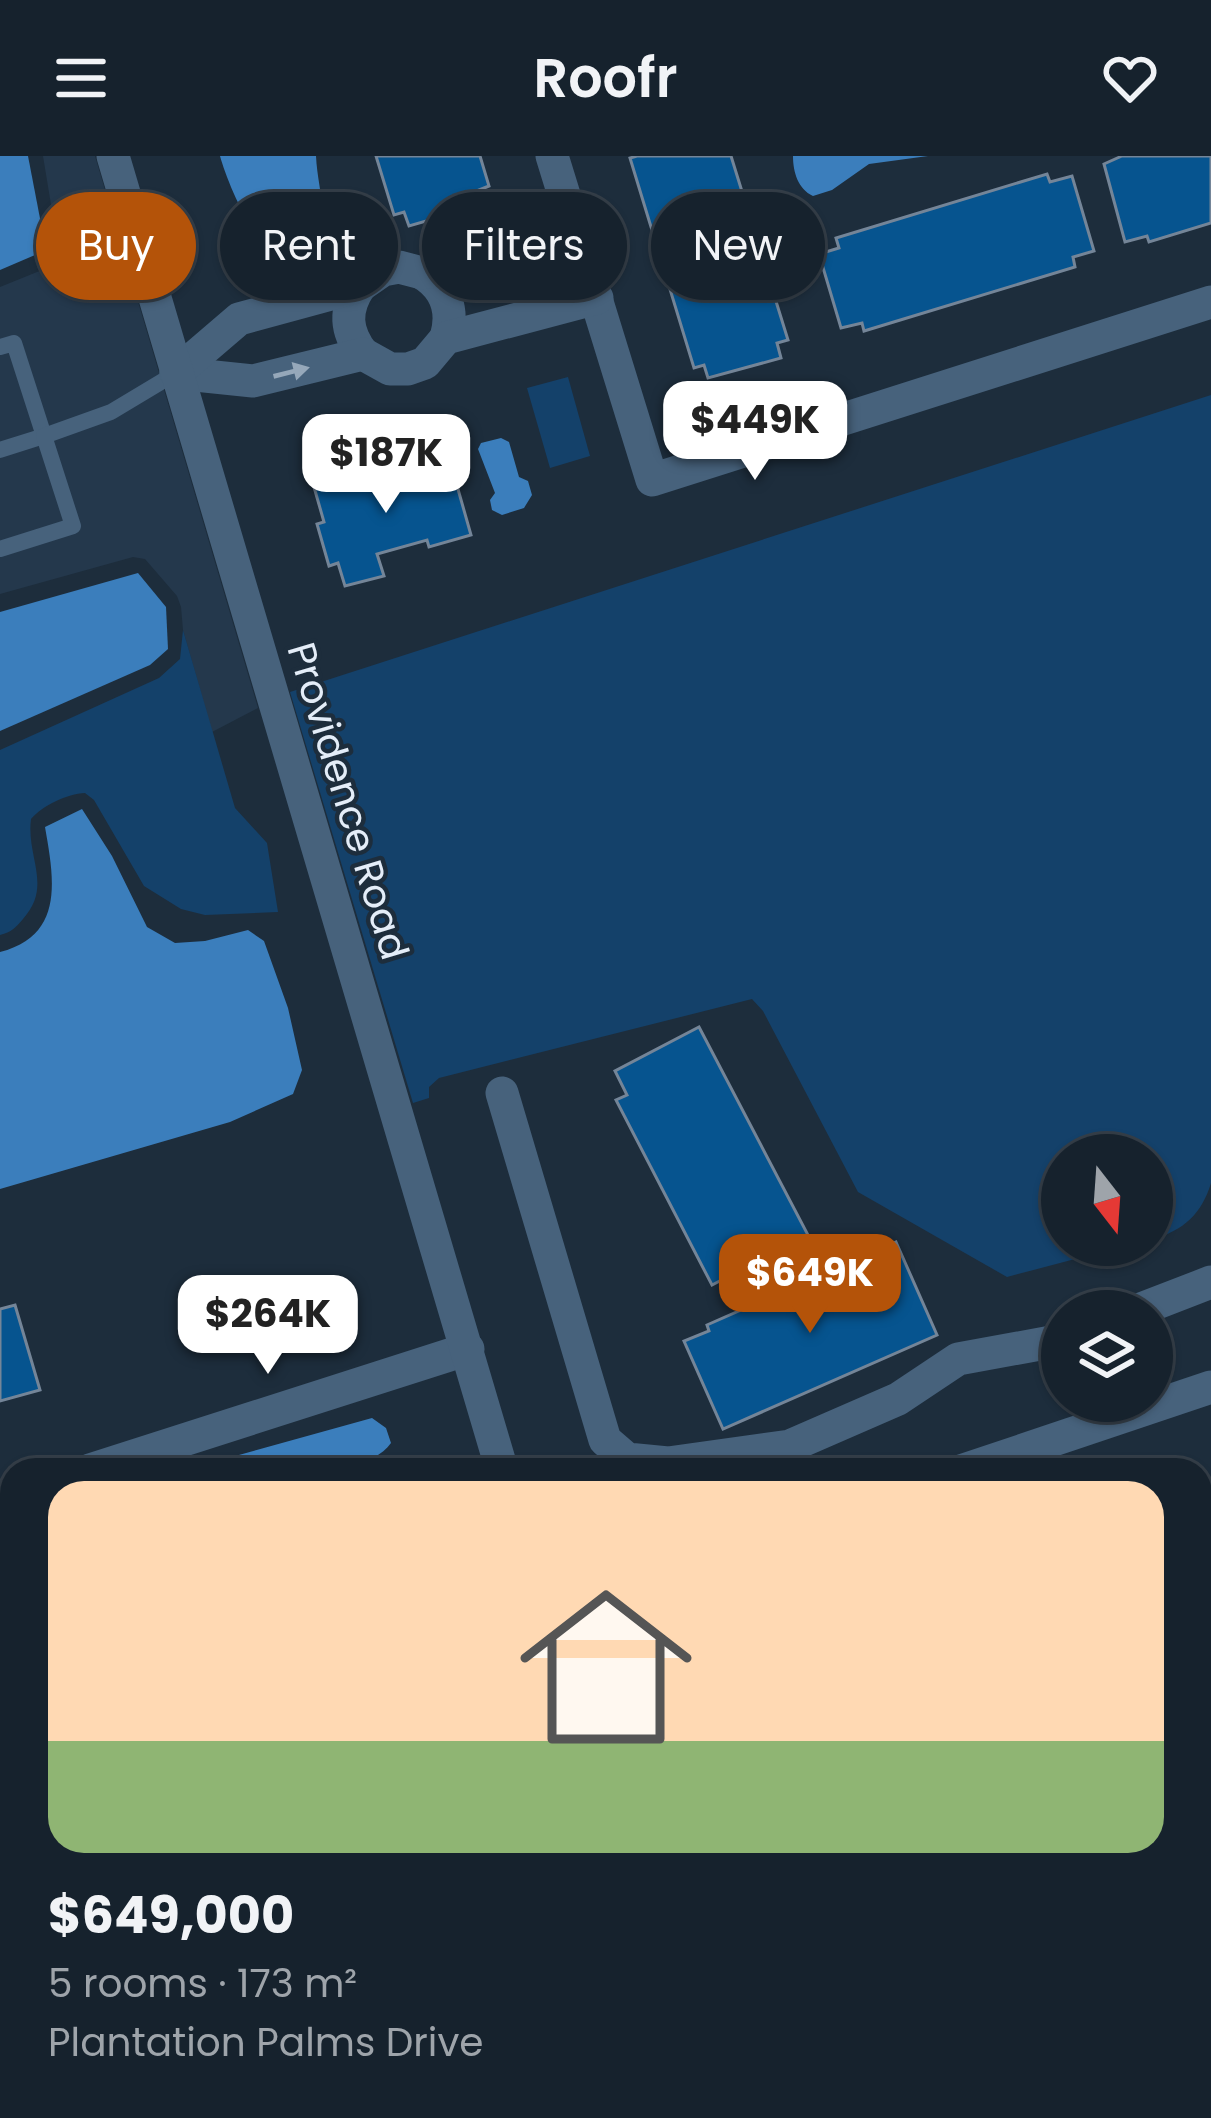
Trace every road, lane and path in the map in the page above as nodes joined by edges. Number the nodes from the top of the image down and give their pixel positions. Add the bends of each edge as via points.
1 (112, 156) edge
2 (552, 156) edge
3 (563, 192) edge
4 (398, 267) edge
5 (422, 273) edge
6 (309, 300) edge
7 (352, 300) edge
8 (446, 300) edge
9 (589, 300) edge
10 (598, 300) edge
11 (1211, 302) edge
12 (446, 338) junction
13 (0, 347) edge
14 (363, 354) junction
15 (176, 373) junction
16 (44, 436) junction
17 (0, 450) edge
18 (0, 549) edge
19 (502, 1093) dead end
20 (1211, 1282) edge
21 (1173, 1297) edge
22 (468, 1349) junction
23 (1041, 1349) edge
24 (1211, 1387) edge
25 (1173, 1395) edge
26 (1064, 1422) edge
27 (127, 1458) edge
28 (499, 1458) edge
29 (626, 1458) edge
30 (704, 1458) edge
31 (989, 1458) edge

1 - 15 street, Providence Road
2 - 3 street
4 - 5 street
6 - 15 street via 239,319
7 - 14 street via 351,336
8 - 12 street
9 - 12 street
10 - 11 street via 652,480
12 - 14 street via 439,352 408,369
13 - 16 lane via 14,343
15 -> 14 street via 253,381
15 - 16 lane via 111,412
15 - 22 street, Providence Road
16 - 17 lane
16 - 18 lane via 73,526
19 - 29 street via 605,1440
20 - 21 street
22 - 27 street
22 - 28 street, Providence Road
23 - 30 street via 958,1359 898,1400 790,1446
24 - 25 street
26 - 31 street

